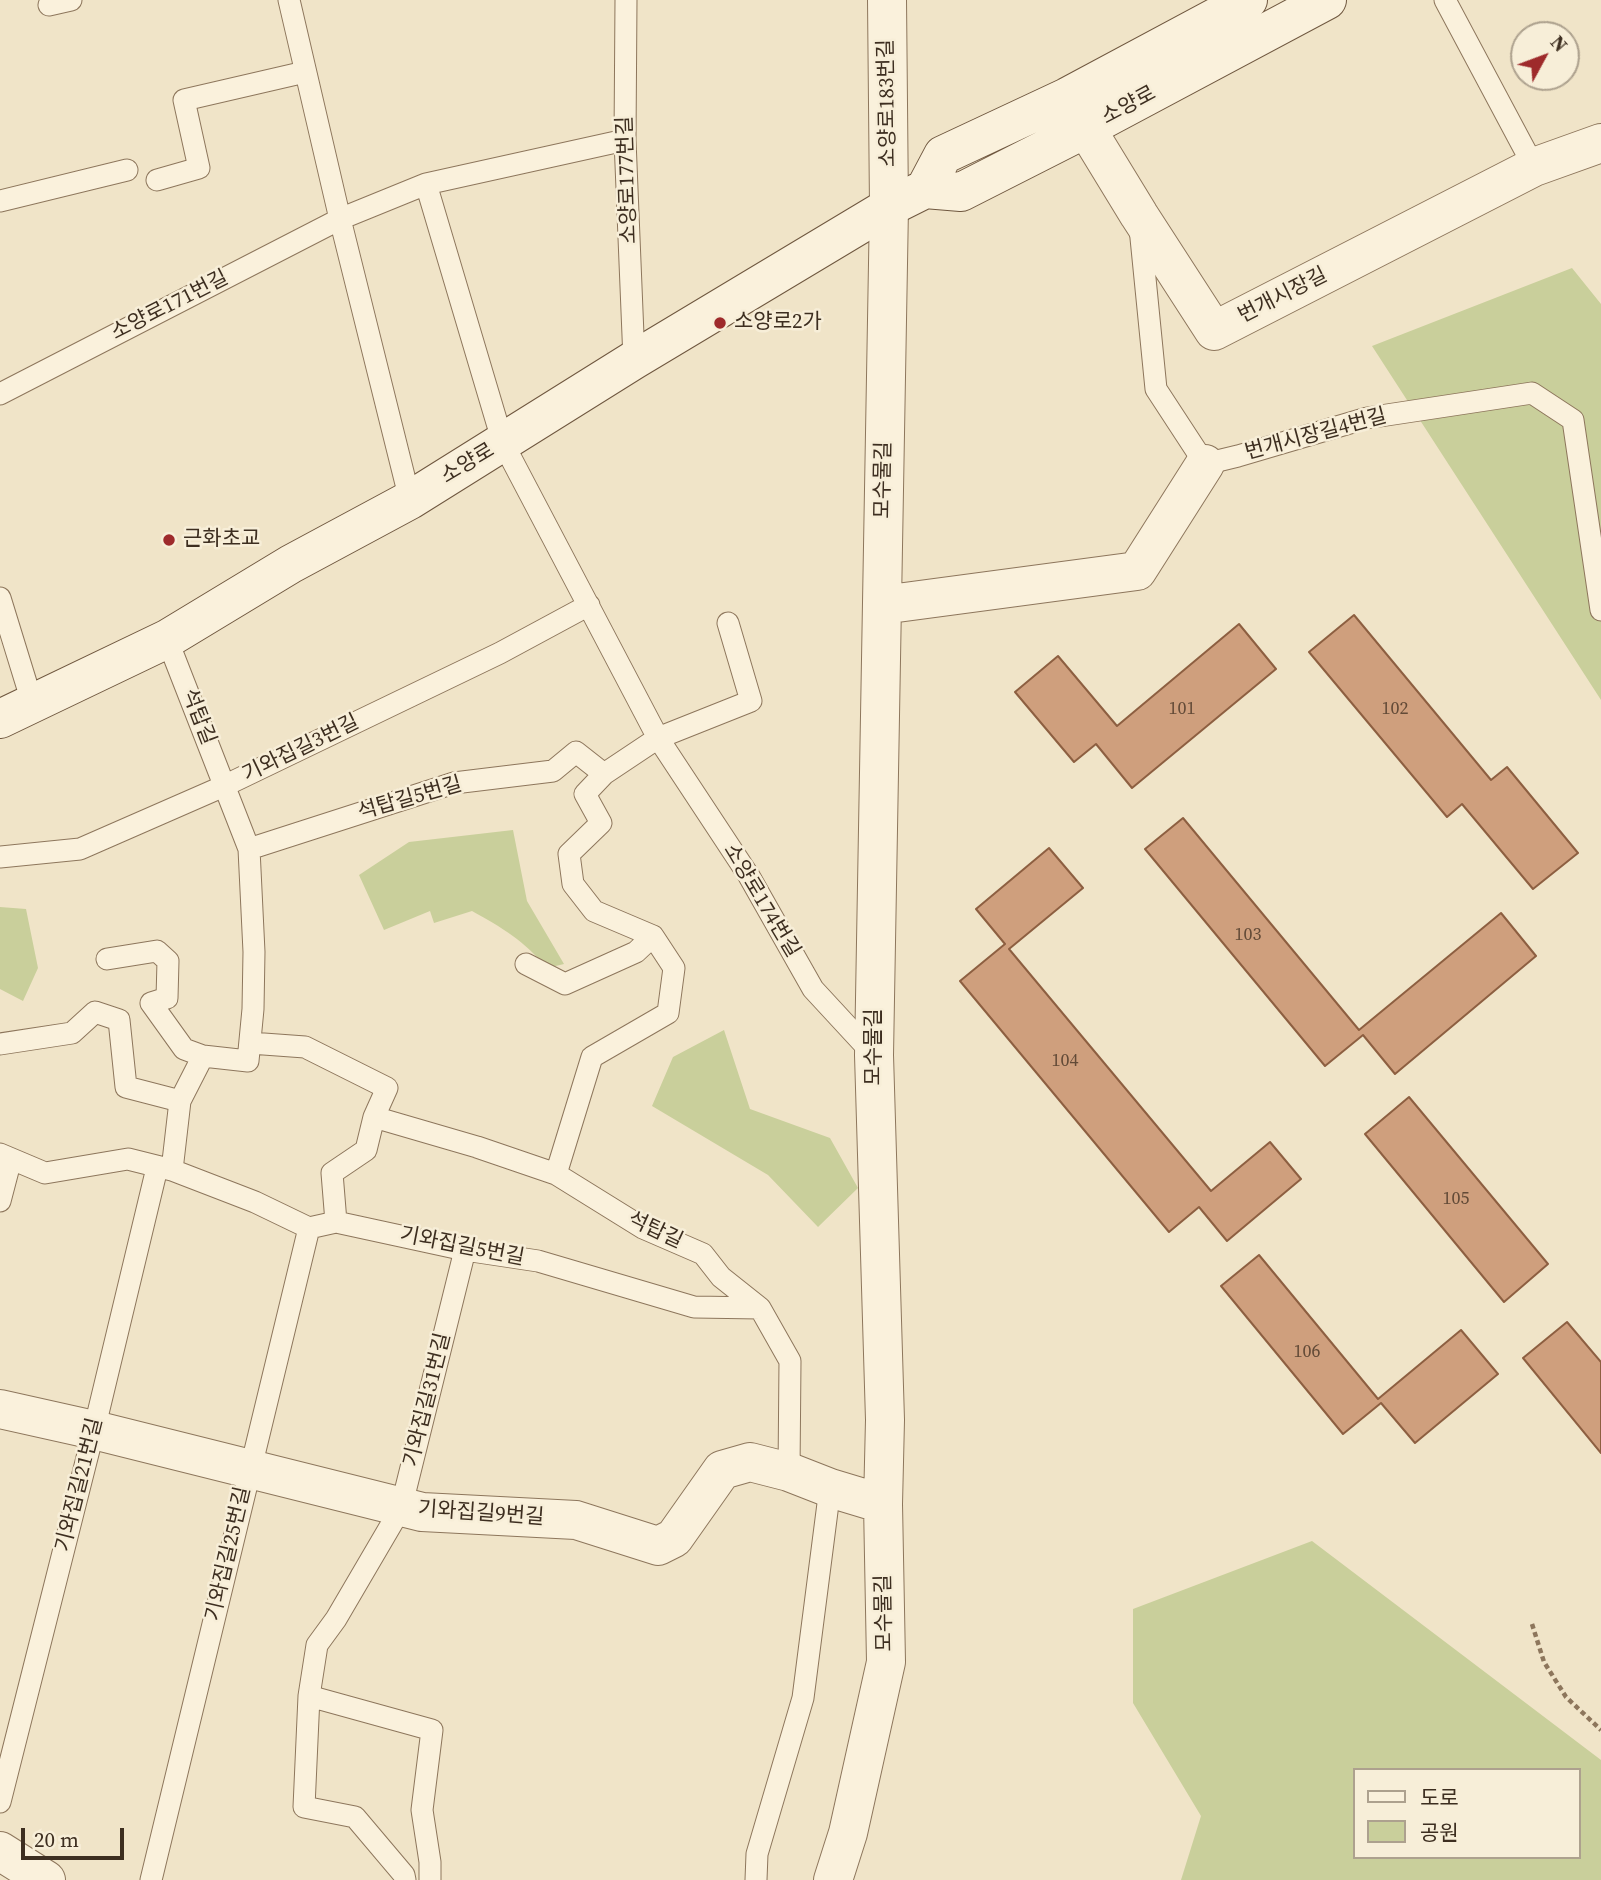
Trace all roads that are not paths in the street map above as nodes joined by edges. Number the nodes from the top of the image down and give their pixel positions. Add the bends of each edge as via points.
1 (71, 0) edge
2 (289, 0) edge
3 (626, 0) edge
4 (887, 0) edge
5 (1327, 0) edge
6 (1445, 0) edge
7 (49, 5) dead end
8 (1230, 5) edge
9 (305, 72) junction
10 (1077, 112) junction
11 (625, 140) junction
12 (1601, 143) edge
13 (1534, 167) junction
14 (127, 170) dead end
15 (157, 180) dead end
16 (426, 184) junction
17 (0, 201) edge
18 (889, 206) junction
19 (1139, 215) junction
20 (340, 219) junction
21 (634, 360) junction
22 (0, 394) edge
23 (503, 443) junction
24 (1205, 464) junction
25 (410, 500) junction
26 (0, 598) edge
27 (589, 605) junction
28 (882, 605) junction
29 (1601, 610) edge
30 (728, 623) dead end
31 (167, 639) junction
32 (16, 710) edge
33 (658, 738) junction
34 (604, 774) junction
35 (224, 786) junction
36 (249, 849) junction
37 (0, 857) edge
38 (653, 936) junction
39 (107, 959) dead end
40 (526, 964) dead end
41 (250, 1043) junction
42 (0, 1044) edge
43 (874, 1055) junction
44 (204, 1056) junction
45 (180, 1101) junction
46 (374, 1117) junction
47 (6, 1156) edge
48 (164, 1169) junction
49 (556, 1174) junction
50 (0, 1201) edge
51 (336, 1222) junction
52 (309, 1228) junction
53 (465, 1250) junction
54 (760, 1308) junction
55 (0, 1409) edge
56 (94, 1430) junction
57 (249, 1469) junction
58 (789, 1472) junction
59 (830, 1488) junction
60 (883, 1504) junction
61 (401, 1507) junction
62 (309, 1696) junction
63 (0, 1802) edge
64 (0, 1851) edge
65 (46, 1880) edge
66 (151, 1880) edge
67 (405, 1880) edge
68 (430, 1880) edge
69 (756, 1880) edge
70 (833, 1880) edge

1 - 7 lane
2 - 9 lane
3 - 11 lane, 소양로177번길
4 - 18 street, 소양로183번길
5 - 10 street, 소양로
6 - 13 lane
8 - 10 street, 소양로
9 - 15 lane via 184,100 199,168
9 - 20 lane
10 - 18 street, 소양로 via 943,155 925,189
10 - 19 street, 번개시장길
11 - 16 lane, 소양로171번길
11 - 21 lane, 소양로177번길
12 - 13 street, 번개시장길
13 - 19 street, 번개시장길 via 1214,331
14 - 17 lane
16 - 20 lane, 소양로171번길
16 - 23 lane, 소양로174번길
18 - 21 street, 소양로
18 - 28 street, 모수물길
19 - 24 lane via 1156,389
20 - 22 lane, 소양로171번길
20 - 25 lane
21 - 23 street, 소양로
23 - 25 street, 소양로
23 - 27 lane, 소양로174번길
24 - 28 street via 1137,571
24 - 29 lane, 번개시장길4번길 via 1367,418 1532,393 1573,419
25 - 31 street, 소양로 via 291,564
26 - 32 lane
27 - 33 lane, 소양로174번길
27 - 35 lane, 기와집길3번길
28 - 43 street, 모수물길
30 - 33 lane via 751,701
31 - 32 street, 소양로
31 - 35 lane, 석탑길
33 - 34 lane
33 - 43 lane, 소양로174번길 via 749,876 813,989
34 - 36 lane, 석탑길5번길 via 576,752 553,771 454,783
34 - 38 lane via 585,794 601,823 569,854 573,884 594,911
35 - 36 lane, 석탑길
35 - 37 lane, 기와집길3번길 via 80,849
36 - 41 lane, 석탑길 via 254,952
38 - 40 lane via 635,952 565,984
38 - 49 lane via 674,968 668,1013 592,1057
39 - 44 lane via 157,951 168,961 167,999 151,1003 184,1049
41 - 44 lane via 248,1061
41 - 46 lane via 305,1048 387,1088
42 - 45 lane via 72,1033 95,1012 120,1020 126,1087
43 - 60 street, 모수물길 via 885,1420
44 - 45 lane
45 - 48 lane
46 - 49 lane, 석탑길
46 - 51 lane via 366,1150 332,1173
47 - 48 lane via 45,1173 128,1159
47 - 50 lane
48 - 52 lane via 255,1202
48 - 56 lane, 기와집길21번길
49 - 54 lane, 석탑길 via 643,1228 703,1254 721,1277
51 - 52 lane, 기와집길5번길
51 - 53 lane, 기와집길5번길
52 - 57 lane, 기와집길25번길
53 - 54 lane, 기와집길5번길 via 538,1261 694,1307
53 - 61 lane, 기와집길31번길
54 - 58 lane, 석탑길 via 790,1361
55 - 56 street, 기와집길9번길
56 - 57 street, 기와집길9번길
56 - 63 lane, 기와집길21번길
57 - 61 street, 기와집길9번길
57 - 66 lane, 기와집길25번길
58 - 59 street, 기와집길9번길
58 - 61 street, 기와집길9번길 via 750,1462 722,1470 674,1538 658,1546 576,1520
59 - 60 street, 기와집길9번길
59 - 69 lane via 803,1698 757,1854
60 - 70 street, 모수물길 via 886,1662
61 - 62 lane, 기와집길31번길 via 317,1645
62 - 67 lane, 기와집길31번길 via 304,1807 355,1817
62 - 68 lane via 432,1730 422,1810
64 - 65 street

